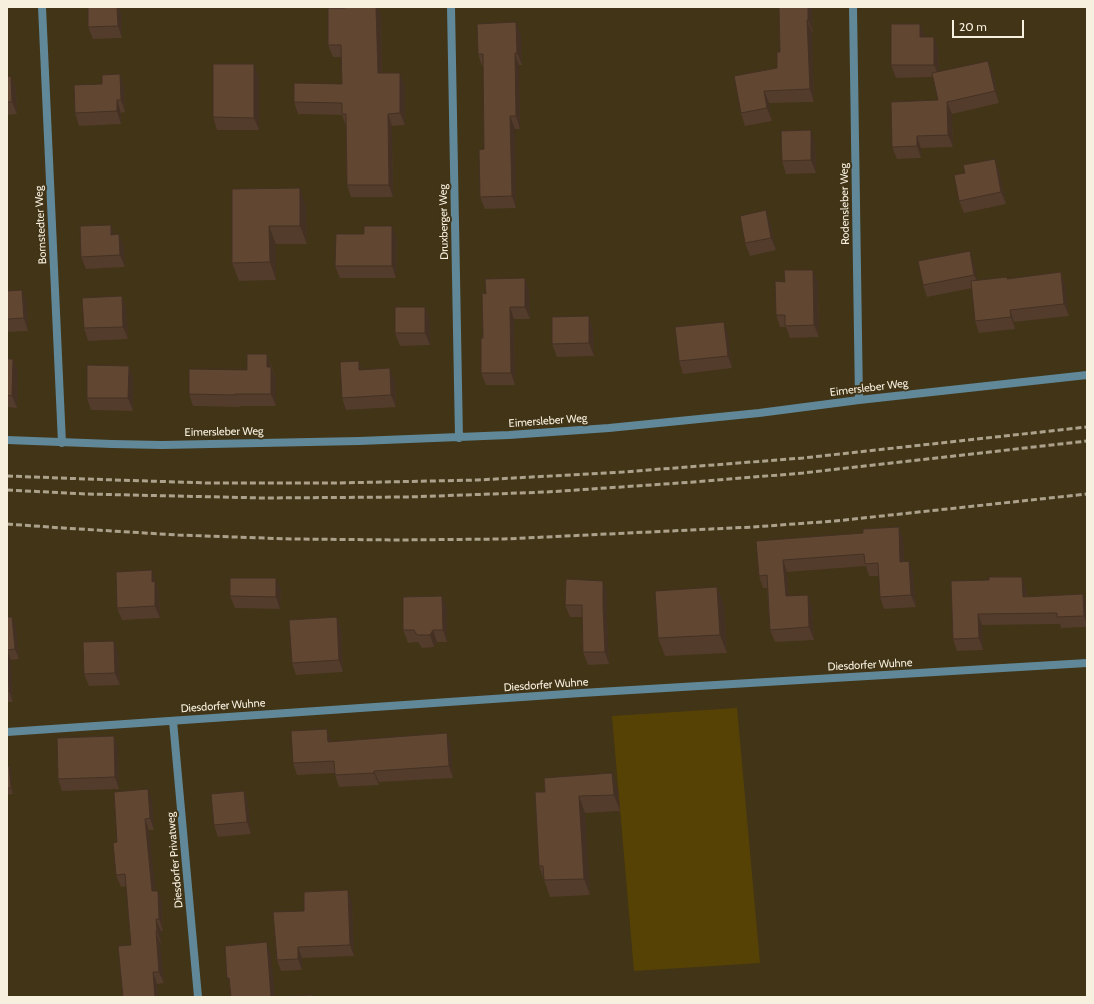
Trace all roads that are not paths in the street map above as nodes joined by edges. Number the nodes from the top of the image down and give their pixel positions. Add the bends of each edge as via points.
1 (42, 7) edge
2 (451, 7) edge
3 (853, 7) edge
4 (1087, 375) edge
5 (859, 400) junction
6 (459, 438) junction
7 (7, 440) edge
8 (62, 443) junction
9 (1087, 663) edge
10 (173, 721) junction
11 (7, 732) edge
12 (198, 997) edge

1 - 8 street, Bornstedter Weg
2 - 6 street, Druxberger Weg
3 - 5 street, Rodensleber Weg
4 - 5 street, Eimersleber Weg
5 - 6 street, Eimersleber Weg via 609,428
6 - 8 street, Eimersleber Weg via 162,445
7 - 8 street, Eimersleber Weg
9 - 10 street, Diesdorfer Wuhne via 582,693
10 - 11 street, Diesdorfer Wuhne
10 - 12 street, Diesdorfer Privatweg

